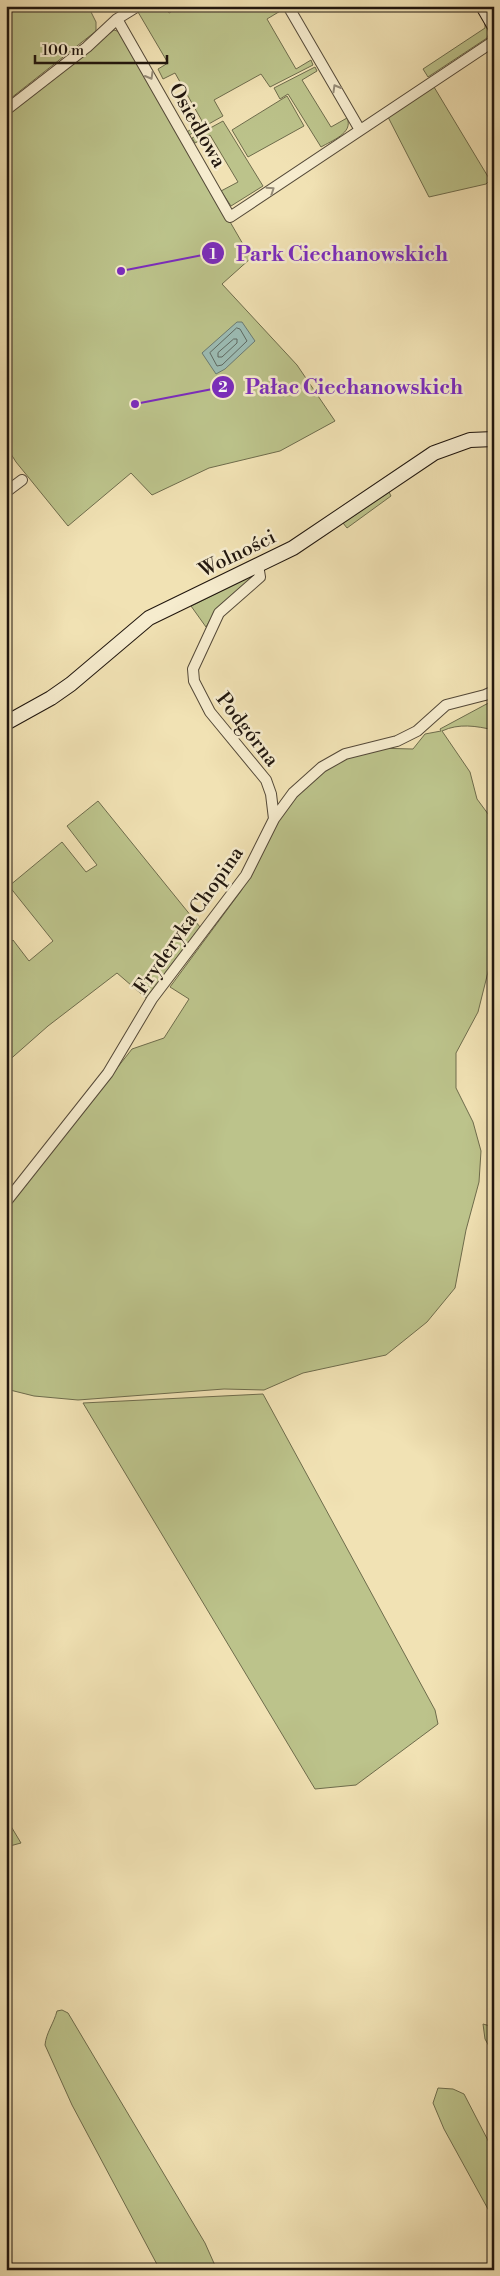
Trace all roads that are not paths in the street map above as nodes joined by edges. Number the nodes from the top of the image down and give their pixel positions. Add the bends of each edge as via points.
1 (138, 6) edge
2 (288, 6) edge
3 (483, 6) edge
4 (117, 19) junction
5 (494, 25) edge
6 (494, 41) edge
7 (6, 110) edge
8 (360, 130) junction
9 (494, 439) edge
10 (22, 480) dead end
11 (6, 492) edge
12 (258, 565) junction
13 (494, 691) edge
14 (6, 723) edge
15 (274, 819) junction
16 (6, 1202) edge

1 - 4 street
8 -> 2 street
3 - 5 street
4 - 7 street via 87,47
4 -> 8 street, Osiedlowa via 230,217
6 - 8 street
9 - 12 street, Wolności via 464,442 434,452 307,539
10 - 11 street
12 - 14 street, Wolności via 149,618 72,684
12 - 15 street, Podgórna via 260,576 218,613 193,669 194,681 210,712 266,780
13 - 15 street, Fryderyka Chopina via 446,705 417,730 396,741 345,754 322,767 293,793
15 - 16 street, Fryderyka Chopina via 246,875 152,999 108,1073

